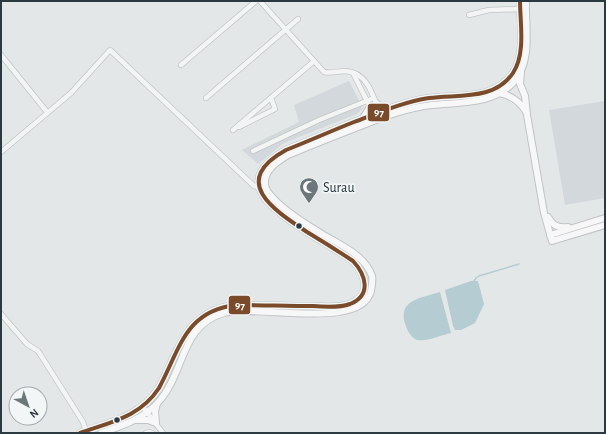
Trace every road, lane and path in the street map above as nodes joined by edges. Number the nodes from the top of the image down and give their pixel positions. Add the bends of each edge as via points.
1 (256, 1) edge
2 (260, 1) edge
3 (520, 1) edge
4 (526, 1) edge
5 (520, 9) junction
6 (469, 15) dead end
7 (298, 19) dead end
8 (285, 31) junction
9 (1, 55) edge
10 (313, 62) junction
11 (181, 65) dead end
12 (521, 70) junction
13 (353, 73) junction
14 (499, 93) junction
15 (206, 98) dead end
16 (270, 98) junction
17 (375, 100) junction
18 (369, 104) junction
19 (391, 108) junction
20 (47, 112) junction
21 (527, 115) junction
22 (377, 116) junction
23 (362, 119) junction
24 (253, 151) dead end
25 (1, 152) edge
26 (260, 188) junction
27 (544, 213) junction
28 (605, 218) edge
29 (605, 225) edge
30 (575, 227) junction
31 (551, 238) junction
32 (1, 314) edge
33 (160, 400) junction
34 (145, 409) junction
35 (131, 421) junction
36 (156, 423) junction
37 (83, 432) edge
38 (101, 433) edge
39 (146, 433) edge
40 (152, 433) edge
41 (163, 433) edge

1 - 11 street
2 - 8 street
3 - 5 main road
4 - 12 main road via 526,49
5 - 6 street via 489,10
5 - 19 main road via 521,40 518,62 514,72 500,85 477,95 430,98
7 - 8 street
8 - 10 street
8 - 15 street
9 - 20 street
10 - 13 street via 324,72
10 - 16 street
12 - 14 main road via 512,83
12 - 21 main road via 520,84 525,96
13 - 17 street via 364,80
13 - 18 street
14 - 21 main road via 515,99
14 - 22 main road via 466,103 431,105
16 - 16 street via 265,102 233,130 275,109
17 - 18 street
17 - 19 main road via 384,108
17 - 22 street
18 - 22 street
18 - 23 main road
18 - 24 street via 319,120
19 - 22 main road
20 - 25 street
20 - 26 street via 80,84 110,50 254,186
21 - 27 main road
22 - 23 main road
22 - 33 main road via 288,155 270,170 265,185 266,191 290,214 354,253 364,262 373,278 369,298 354,309 340,312 238,310 212,317 202,324 186,345 171,383
23 - 26 main road via 275,156 260,175
26 - 34 main road via 261,194 275,210 353,261 365,280 362,295 350,304 333,307 236,305 209,311 198,319 181,342 160,388
27 - 30 main road via 555,226
27 - 31 main road
28 - 30 main road
29 - 31 main road
30 - 31 main road
32 - 37 street via 27,344 38,351 83,422
33 - 34 main road
33 - 36 main road via 155,411
34 - 35 main road
34 - 36 street
34 - 37 main road
35 - 36 main road via 142,419
35 - 38 main road
36 - 41 street
39 - 40 street

